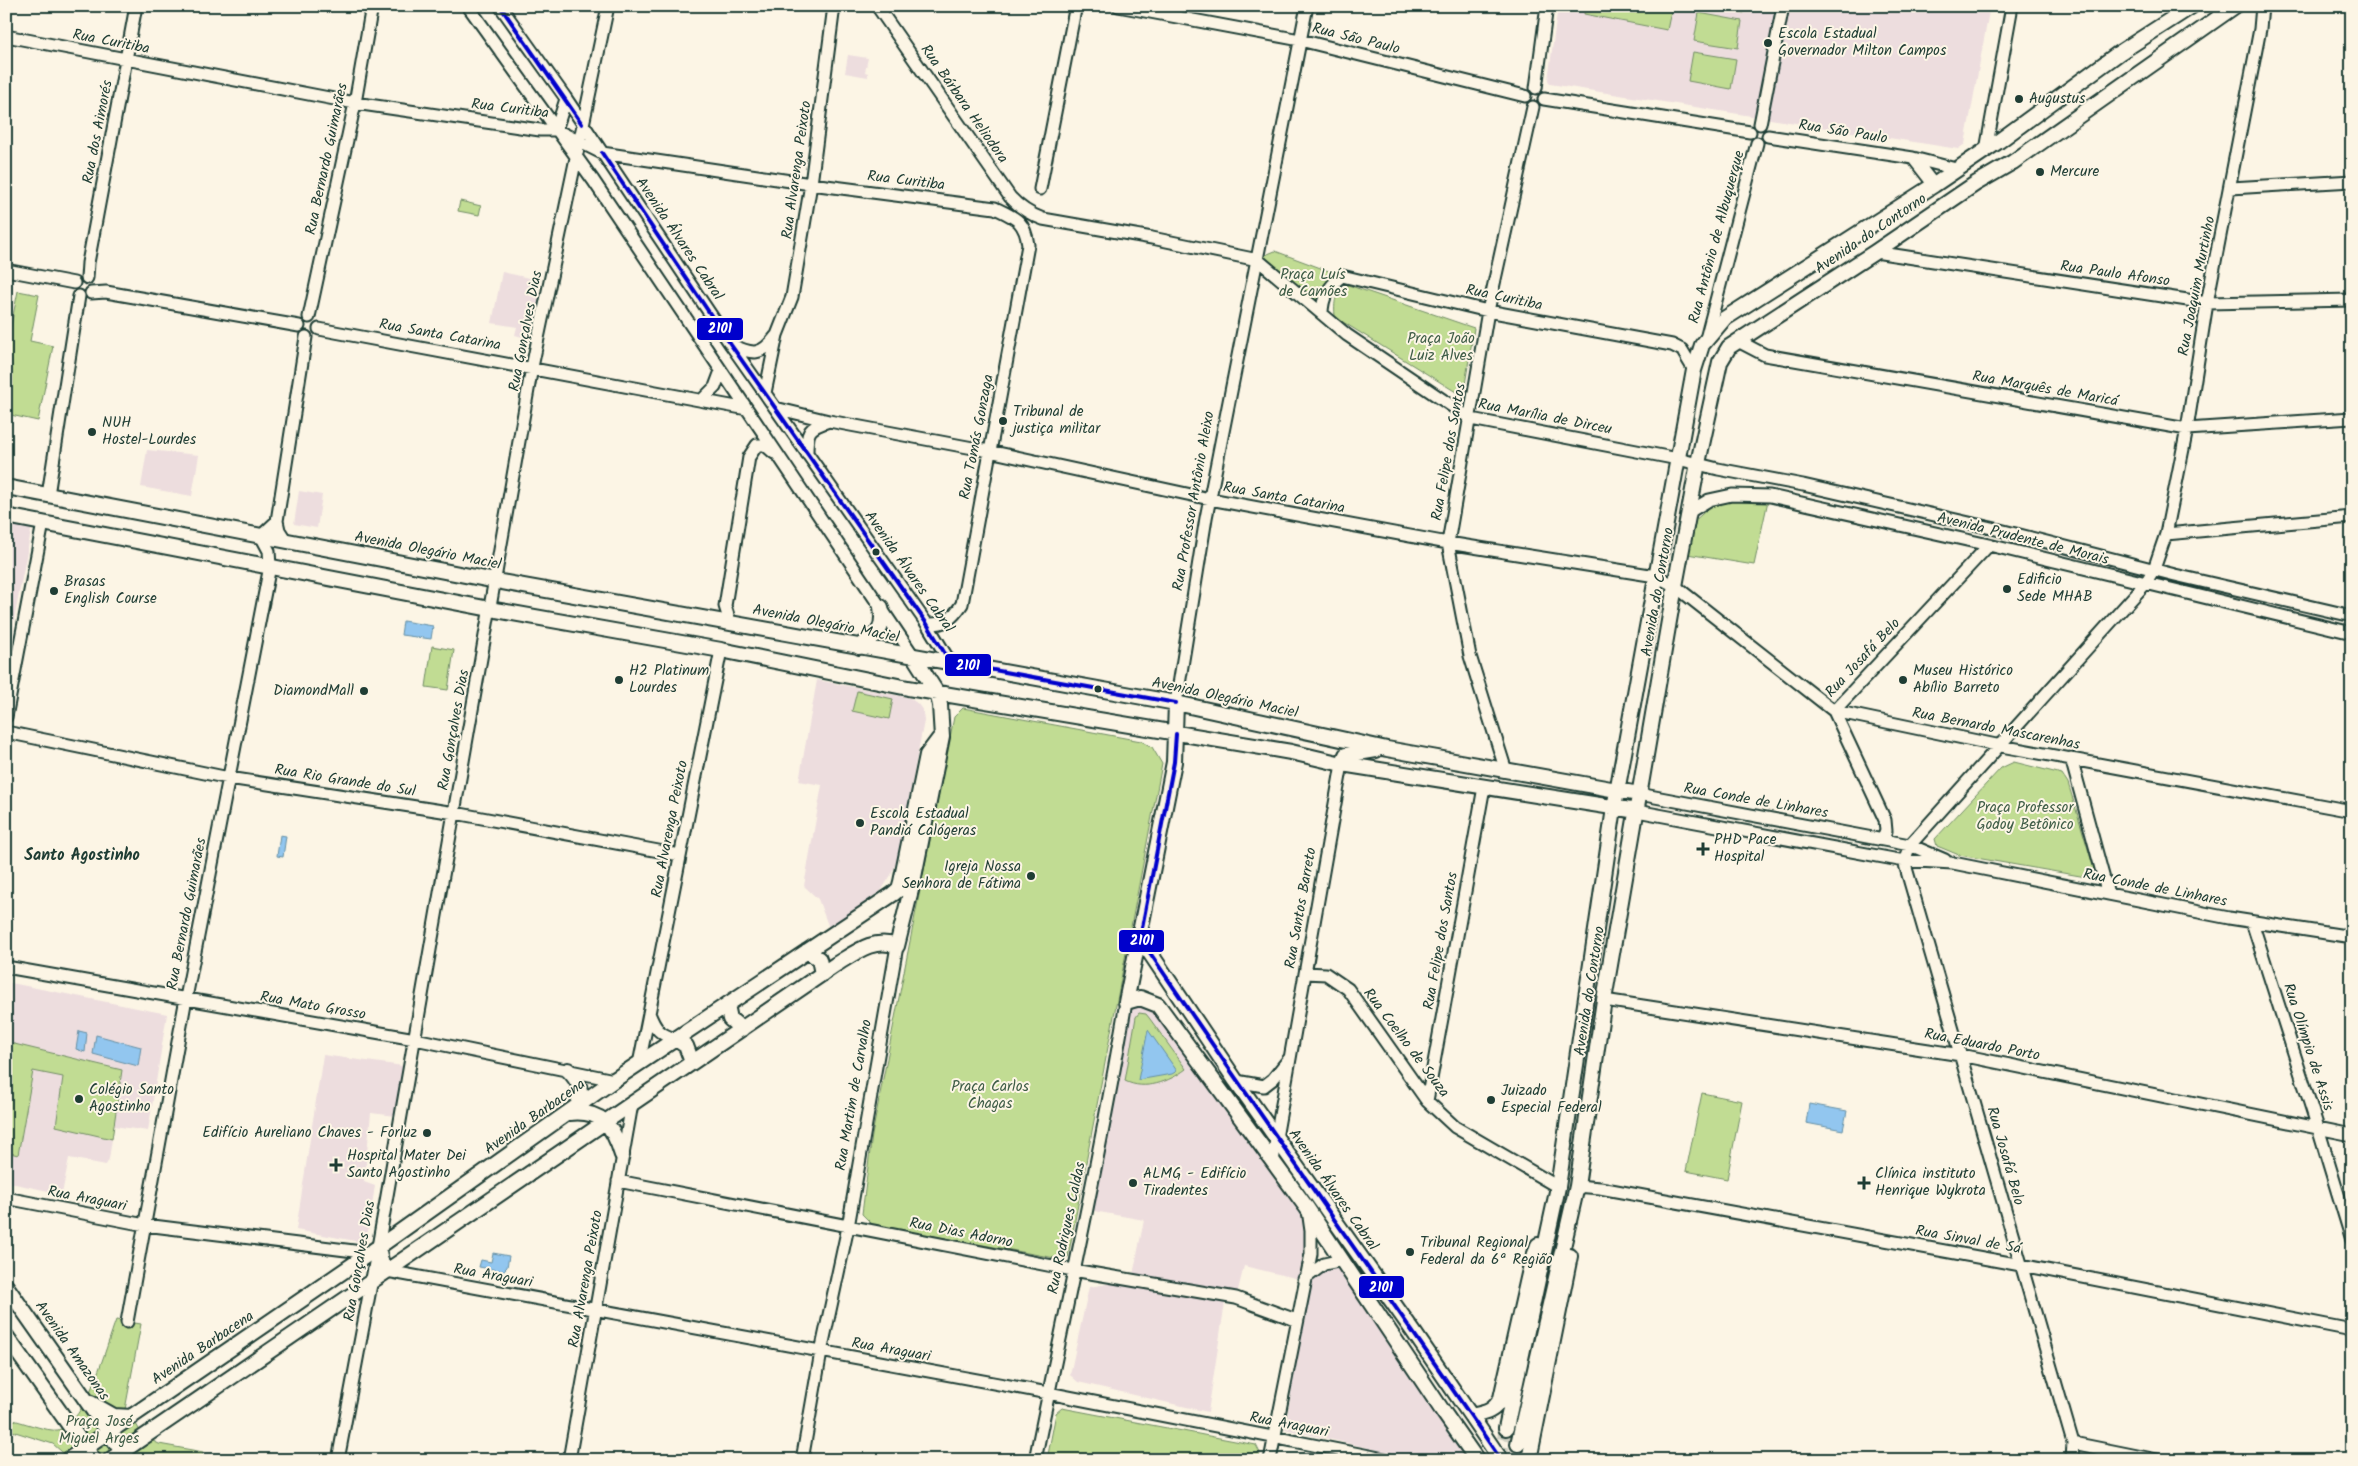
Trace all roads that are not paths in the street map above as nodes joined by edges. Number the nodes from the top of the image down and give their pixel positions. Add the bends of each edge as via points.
1 (136, 6) edge
2 (372, 6) edge
3 (468, 6) edge
4 (500, 6) edge
5 (608, 6) edge
6 (834, 6) edge
7 (877, 6) edge
8 (1118, 6) edge
9 (1307, 6) edge
10 (1546, 6) edge
11 (1783, 6) edge
12 (2012, 6) edge
13 (2192, 6) edge
14 (2235, 6) edge
15 (2262, 6) edge
16 (1076, 8) edge
17 (6, 36) edge
18 (1300, 40) junction
19 (127, 61) junction
20 (1536, 88) junction
21 (1525, 96) junction
22 (566, 99) junction
23 (1544, 99) junction
24 (355, 102) junction
25 (1533, 107) junction
26 (582, 124) junction
27 (1760, 124) junction
28 (556, 130) junction
29 (1750, 132) junction
30 (1768, 136) junction
31 (580, 142) junction
32 (1757, 143) junction
33 (1986, 150) junction
34 (602, 153) junction
35 (577, 157) junction
36 (1913, 158) junction
37 (1956, 169) junction
38 (2352, 181) edge
39 (811, 184) junction
40 (1934, 185) junction
41 (2231, 188) junction
42 (1040, 189) dead end
43 (1010, 197) junction
44 (996, 208) junction
45 (1027, 234) joint
46 (1875, 252) junction
47 (1258, 260) junction
48 (6, 270) edge
49 (83, 287) junction
50 (2352, 300) edge
51 (2207, 303) junction
52 (1488, 312) junction
53 (1322, 314) junction
54 (309, 317) junction
55 (299, 326) junction
56 (318, 329) junction
57 (776, 335) junction
58 (306, 337) junction
59 (1706, 339) junction
60 (1738, 342) junction
61 (731, 345) junction
62 (532, 367) junction
63 (1694, 370) junction
64 (721, 371) junction
65 (765, 393) junction
66 (703, 399) junction
67 (775, 408) junction
68 (747, 409) junction
69 (2352, 418) edge
70 (1471, 419) junction
71 (829, 421) junction
72 (2187, 429) junction
73 (990, 451) junction
74 (807, 454) junction
75 (780, 457) junction
76 (1678, 459) junction
77 (1698, 463) junction
78 (6, 487) edge
79 (48, 495) junction
80 (1210, 499) junction
81 (1689, 512) junction
82 (6, 516) edge
83 (2352, 517) edge
84 (277, 520) junction
85 (43, 523) junction
86 (2166, 534) junction
87 (261, 536) junction
88 (286, 541) junction
89 (1448, 543) junction
90 (1989, 545) junction
91 (270, 566) junction
92 (2154, 570) junction
93 (1656, 576) junction
94 (496, 581) junction
95 (2145, 584) junction
96 (1675, 586) junction
97 (881, 607) junction
98 (490, 609) junction
99 (2352, 616) edge
100 (730, 622) junction
101 (927, 624) junction
102 (2352, 633) edge
103 (859, 646) junction
104 (721, 650) junction
105 (914, 657) junction
106 (950, 662) junction
107 (937, 693) junction
108 (1176, 703) junction
109 (1834, 711) junction
110 (6, 717) edge
111 (6, 732) edge
112 (1176, 734) junction
113 (942, 737) junction
114 (2001, 746) junction
115 (1387, 748) junction
116 (2071, 758) junction
117 (1342, 764) junction
118 (1506, 771) junction
119 (229, 778) junction
120 (1484, 787) junction
121 (1617, 791) junction
122 (1639, 794) junction
123 (1614, 808) junction
124 (1636, 811) junction
125 (2352, 811) edge
126 (454, 813) junction
127 (1883, 839) junction
128 (1910, 845) junction
129 (680, 855) junction
130 (1904, 861) junction
131 (1953, 863) junction
132 (2108, 894) junction
133 (2252, 922) junction
134 (2352, 937) edge
135 (1140, 938) junction
136 (820, 942) junction
137 (898, 946) junction
138 (807, 951) junction
139 (835, 965) junction
140 (6, 966) edge
141 (1305, 973) junction
142 (822, 974) junction
143 (186, 998) junction
144 (1604, 1000) junction
145 (1126, 1002) junction
146 (727, 1005) junction
147 (649, 1013) junction
148 (742, 1029) junction
149 (415, 1039) junction
150 (676, 1039) junction
151 (1961, 1055) junction
152 (1290, 1057) junction
153 (692, 1062) junction
154 (639, 1064) junction
155 (568, 1070) junction
156 (614, 1080) junction
157 (1236, 1081) junction
158 (1427, 1101) junction
159 (632, 1104) junction
160 (572, 1110) junction
161 (606, 1122) junction
162 (2318, 1128) junction
163 (2352, 1135) edge
164 (1276, 1138) junction
165 (622, 1155) junction
166 (1273, 1163) junction
167 (618, 1181) junction
168 (1577, 1186) junction
169 (1558, 1187) junction
170 (6, 1198) edge
171 (1307, 1208) junction
172 (146, 1225) junction
173 (848, 1227) junction
174 (2352, 1240) edge
175 (374, 1250) junction
176 (1343, 1260) junction
177 (2021, 1265) junction
178 (1073, 1270) junction
179 (387, 1272) junction
180 (1304, 1279) junction
181 (372, 1282) junction
182 (6, 1286) edge
183 (595, 1310) junction
184 (1296, 1320) junction
185 (127, 1322) dead end
186 (2352, 1330) edge
187 (1413, 1331) junction
188 (6, 1336) edge
189 (821, 1352) junction
190 (1048, 1393) junction
191 (86, 1400) junction
192 (1471, 1416) junction
193 (132, 1417) junction
194 (1506, 1428) tunnel mouth
195 (108, 1433) junction
196 (1274, 1437) junction
197 (2073, 1443) junction
198 (1518, 1444) tunnel mouth
199 (85, 1448) junction
200 (125, 1455) edge
201 (68, 1460) edge
202 (94, 1460) edge
203 (110, 1460) edge
204 (338, 1460) edge
205 (568, 1460) edge
206 (802, 1460) edge
207 (1035, 1460) edge
208 (1270, 1460) edge
209 (1390, 1460) edge
210 (1477, 1460) edge
211 (1501, 1460) edge
212 (1529, 1460) edge
213 (2072, 1460) edge
214 (2157, 1460) edge

1 - 19 street, Rua dos Aimorés
2 - 24 street, Rua Bernardo Guimarães
3 - 28 street
4 - 22 street, Avenida Álvares Cabral
5 - 26 street, Rua Gonçalves Dias
6 - 39 street, Rua Alvarenga Peixoto
7 - 43 street, Rua Bárbara Heliodora
8 - 18 street, Rua São Paulo
9 - 18 street, Rua Professor Antônio Aleixo
10 - 20 street
11 - 27 street
12 - 33 street
13 - 33 main road, Avenida do Contorno via 2119,53
14 - 46 main road, Avenida do Contorno via 2013,162
15 - 41 street, Rua Joaquim Murtinho
16 - 42 street
17 - 19 street, Rua Curitiba
18 - 21 street, Rua São Paulo
18 - 47 street, Rua Professor Antônio Aleixo
19 - 24 street, Rua Curitiba
19 - 49 street, Rua dos Aimorés
20 - 21 street
20 - 23 street
21 - 25 street
22 - 26 street, Avenida Álvares Cabral
22 - 28 street
23 - 25 street via 1541,105
23 - 29 street
24 - 28 street, Rua Curitiba
24 - 54 street, Rua Bernardo Guimarães
25 - 52 street, Rua Felipe dos Santos
26 - 31 street, Rua Gonçalves Dias
26 - 34 street, Avenida Álvares Cabral
27 - 29 street via 1752,127
27 - 30 street
28 - 31 street, Rua Curitiba
28 - 35 street
29 - 32 street via 1752,140
30 - 32 street
30 - 36 street, Rua São Paulo
31 - 34 street, Rua Curitiba
31 - 35 street, Rua Gonçalves Dias
32 - 59 street, Rua Antônio de Albuquerque
33 - 37 main road, Avenida do Contorno
34 - 39 street, Rua Curitiba
34 - 61 street, Avenida Álvares Cabral
35 - 62 street, Rua Gonçalves Dias
35 - 64 street
36 - 37 street, Rua São Paulo
36 - 40 street
37 - 40 main road, Avenida do Contorno
38 - 41 street
39 - 44 street, Rua Curitiba
39 - 57 street, Rua Alvarenga Peixoto via 792,297
40 - 59 main road, Avenida do Contorno via 1724,319
41 - 51 street, Rua Joaquim Murtinho
43 - 44 street via 1004,206
43 - 47 street, Rua Bárbara Heliodora via 1031,215 1043,219
44 - 45 street, Rua Curitiba via 1015,218
45 - 73 street, Rua Tomás Gonzaga via 1028,245
46 - 51 street, Rua Paulo Afonso
46 - 60 main road, Avenida do Contorno
47 - 53 street, Rua Marília de Dirceu
47 - 80 street, Rua Professor Antônio Aleixo
48 - 49 street
49 - 55 street
49 - 79 street, Rua dos Aimorés
50 - 51 street, Rua Paulo Afonso
51 - 72 street, Rua Joaquim Murtinho
52 - 53 street, Rua Curitiba via 1342,276 1325,295
52 - 63 street, Rua Curitiba via 1672,345 1682,350
52 - 70 street, Rua Felipe dos Santos
53 - 70 street, Rua Marília de Dirceu via 1347,335
54 - 55 street via 303,319
54 - 56 street via 318,323
55 - 58 street via 301,334
56 - 58 street via 316,334
56 - 62 street, Rua Santa Catarina
57 - 61 street, Rua Alvarenga Peixoto via 767,348 758,352 749,353
57 - 65 street, Rua Alvarenga Peixoto
58 - 84 street
59 - 63 main road, Avenida do Contorno
60 - 72 street, Rua Marquês de Maricá via 1765,355
60 - 77 main road, Avenida do Contorno via 1729,347 1720,362
61 - 65 street, Avenida Álvares Cabral
62 - 66 street, Rua Santa Catarina
62 - 94 street, Rua Gonçalves Dias
63 - 76 main road, Avenida do Contorno
64 - 66 street via 715,387
64 - 68 street
65 - 67 street, Avenida Álvares Cabral
66 - 68 street, Rua Santa Catarina
67 - 71 street, Rua Santa Catarina
67 - 74 street, Avenida Álvares Cabral
68 - 75 street
69 - 72 street, Rua Marquês de Maricá
70 - 76 street, Rua Marília de Dirceu
70 - 89 street, Rua Felipe dos Santos
71 - 73 street, Rua Santa Catarina
71 - 74 street via 810,431
72 - 86 street, Rua Joaquim Murtinho
73 - 80 street, Rua Santa Catarina
73 - 101 street, Rua Tomás Gonzaga via 962,604 947,622
74 - 101 street, Avenida Álvares Cabral
75 - 97 street
75 - 100 street via 765,445 757,445 749,457 725,606
76 - 77 street, Rua Marília de Dirceu
76 - 93 main road, Avenida do Contorno
77 - 81 main road, Avenida do Contorno
77 - 92 street, Avenida Prudente de Morais via 2000,530
78 - 79 main road, Avenida Olegário Maciel
79 - 87 main road, Avenida Olegário Maciel
80 - 89 street, Rua Santa Catarina
80 - 108 street, Rua Professor Antônio Aleixo
81 - 90 street, Avenida Prudente de Morais via 1709,500 1732,495 1770,496
81 - 96 main road, Avenida do Contorno
82 - 85 main road
83 - 86 street
84 - 87 street
84 - 88 street
85 - 91 main road
85 - 110 street
86 - 92 street, Rua Joaquim Murtinho
87 - 88 main road, Avenida Olegário Maciel
87 - 91 street, Rua Bernardo Guimarães via 269,551
88 - 94 main road, Avenida Olegário Maciel
89 - 93 street, Rua Santa Catarina
89 - 118 street, Rua Felipe dos Santos via 1470,656
90 - 95 street, Avenida Prudente de Morais
90 - 109 street, Rua Josafá Belo
91 - 98 main road
91 - 119 street, Rua Bernardo Guimarães
92 - 95 street, Rua Joaquim Murtinho
92 - 99 street, Avenida Prudente de Morais
93 - 96 street, Rua Santa Catarina
93 - 121 main road, Avenida do Contorno
94 - 98 street, Rua Gonçalves Dias
94 - 100 main road, Avenida Olegário Maciel
95 - 102 street, Avenida Prudente de Morais
95 - 114 street, Rua Joaquim Murtinho
96 - 109 street, Rua Bernardo Mascarenhas
96 - 122 main road, Avenida do Contorno
97 - 103 main road via 884,620 880,629 876,636
97 - 105 street
98 - 104 main road
98 - 126 street, Rua Gonçalves Dias
100 - 103 main road, Avenida Olegário Maciel
101 - 106 street, Avenida Álvares Cabral
103 - 105 main road, Avenida Olegário Maciel
104 - 107 main road
104 - 129 street, Rua Alvarenga Peixoto
105 - 106 main road, Avenida Olegário Maciel
105 - 107 main road
106 - 108 main road, Avenida Olegário Maciel
107 - 112 main road
107 - 113 main road, Rua Martim de Carvalho
108 - 112 main road, Rua Professor Antônio Aleixo
108 - 115 main road, Avenida Olegário Maciel
109 - 114 street, Rua Bernardo Mascarenhas
109 - 127 street, Rua Josafá Belo via 1885,820
111 - 119 street, Rua Rio Grande do Sul
112 - 117 main road via 1291,752
112 - 135 main road, Rua Professor Antônio Aleixo via 1174,762
113 - 136 main road, Avenida Barbacena via 927,755 899,889
113 - 137 main road, Rua Martim de Carvalho
114 - 116 street, Rua Bernardo Mascarenhas
114 - 128 street, Rua Joaquim Murtinho
115 - 117 main road via 1349,754
115 - 118 main road, Avenida Olegário Maciel
116 - 125 street, Rua Bernardo Mascarenhas
116 - 132 street
117 - 120 main road
117 - 141 street, Rua Santos Barreto
118 - 121 main road, Avenida Olegário Maciel
119 - 126 street, Rua Rio Grande do Sul
119 - 143 street, Rua Bernardo Guimarães
120 - 123 main road
120 - 158 street, Rua Felipe dos Santos
121 - 122 main road, Avenida Olegário Maciel
121 - 123 main road, Avenida do Contorno
122 - 124 main road, Avenida do Contorno
122 - 127 street, Rua Conde de Linhares
123 - 124 main road
123 - 169 main road, Avenida do Contorno
124 - 130 street, Rua Conde de Linhares
124 - 144 main road, Avenida do Contorno
126 - 129 street, Rua Rio Grande do Sul
126 - 149 street, Rua Gonçalves Dias
127 - 128 street, Rua Conde de Linhares
128 - 130 street
128 - 131 street, Rua Conde de Linhares
129 - 147 street, Rua Alvarenga Peixoto
130 - 131 street, Rua Conde de Linhares
130 - 151 street, Rua Josafá Belo
131 - 132 street, Rua Conde de Linhares
132 - 133 street, Rua Conde de Linhares
133 - 134 street, Rua Conde de Linhares
133 - 162 street, Rua Olímpio de Assis
135 - 145 main road, Rua Professor Antônio Aleixo
135 - 157 main road, Avenida Álvares Cabral
136 - 138 main road, Avenida Barbacena
136 - 139 main road via 824,956
137 - 139 main road via 871,943
137 - 173 street, Rua Martim de Carvalho
138 - 142 main road via 819,959
138 - 146 main road, Avenida Barbacena
139 - 142 main road
140 - 143 street, Rua Mato Grosso
141 - 152 street, Rua Santos Barreto
141 - 158 street, Rua Coelho de Souza via 1326,974 1348,989
142 - 148 main road
143 - 149 street, Rua Mato Grosso
143 - 172 street, Rua Bernardo Guimarães
144 - 151 street, Rua Eduardo Porto
144 - 168 main road, Avenida do Contorno
145 - 166 main road, Avenida Álvares Cabral via 1140,998 1158,1005
145 - 178 street, Rua Rodrigues Caldas via 1088,1210
146 - 148 main road via 730,1019
146 - 150 main road, Avenida Barbacena
147 - 150 street via 655,1029
147 - 154 street, Rua Alvarenga Peixoto
148 - 153 main road
149 - 155 street, Rua Mato Grosso
149 - 175 street, Rua Gonçalves Dias
150 - 153 main road via 686,1046
150 - 154 main road, Avenida Barbacena
151 - 162 street, Rua Eduardo Porto
151 - 177 street, Rua Josafá Belo
152 - 157 street, Rua Santos Barreto via 1273,1080 1264,1086
152 - 164 street, Rua Santos Barreto
153 - 159 main road
154 - 156 main road, Avenida Barbacena
155 - 156 street, Rua Mato Grosso
155 - 160 main road via 581,1088 581,1097
156 - 160 main road, Avenida Barbacena
157 - 164 main road, Avenida Álvares Cabral
158 - 169 street, Rua Coelho de Souza via 1455,1127
159 - 161 main road
159 - 165 street, Rua Alvarenga Peixoto
160 - 161 main road via 592,1112
160 - 175 main road, Avenida Barbacena
161 - 165 main road via 616,1136
161 - 179 main road
162 - 163 street, Rua Eduardo Porto
162 - 174 street, Rua Olímpio de Assis
164 - 166 street, Rua Santos Barreto
164 - 187 main road, Avenida Álvares Cabral
165 - 167 street, Rua Alvarenga Peixoto
166 - 171 main road, Avenida Álvares Cabral
167 - 173 street, Rua Dias Adorno
167 - 183 street, Rua Alvarenga Peixoto
168 - 177 street, Rua Sinval de Sá
168 - 198 main road, Avenida do Contorno
168 - 212 main road via 1575,1232
169 - 192 main road via 1531,1265 1501,1398 1497,1407 1489,1412
169 - 194 main road, Avenida do Contorno
170 - 172 street, Rua Araguari
171 - 176 main road, Avenida Álvares Cabral
171 - 180 street via 1311,1254
172 - 175 street, Rua Araguari
172 - 185 street, Rua Bernardo Guimarães
173 - 178 street, Rua Dias Adorno
173 - 189 street, Rua Martim de Carvalho
175 - 179 main road
175 - 181 street, Rua Gonçalves Dias
175 - 193 main road, Avenida Barbacena
176 - 180 street via 1324,1264
176 - 187 main road via 1363,1275 1398,1323
176 - 210 main road, Avenida Álvares Cabral
177 - 186 street, Rua Sinval de Sá
177 - 197 street, Rua Josafá Belo
178 - 184 street, Rua Dias Adorno via 1236,1298
178 - 190 street, Rua Rodrigues Caldas
179 - 181 main road
179 - 183 street, Rua Araguari
180 - 184 street
181 - 200 main road
181 - 204 street, Rua Gonçalves Dias
182 - 191 main road, Avenida Amazonas
183 - 189 street, Rua Araguari
183 - 205 street, Rua Alvarenga Peixoto
184 - 196 street
187 - 192 main road, Avenida Álvares Cabral
188 - 199 main road
189 - 190 street, Rua Araguari
189 - 206 street, Rua Martim de Carvalho
190 - 196 street, Rua Araguari
190 - 207 street, Rua Rodrigues Caldas
191 - 193 main road via 114,1416
191 - 195 main road, Avenida Amazonas
192 - 211 main road, Avenida Álvares Cabral
193 - 195 main road, Avenida Barbacena
195 - 199 main road, Avenida Barbacena
195 - 200 main road, Avenida Amazonas
196 - 208 street
196 - 209 street, Rua Araguari
197 - 213 street, Rua Josafá Belo
197 - 214 street
199 - 201 main road, Avenida Barbacena
199 - 202 main road
200 - 203 main road

